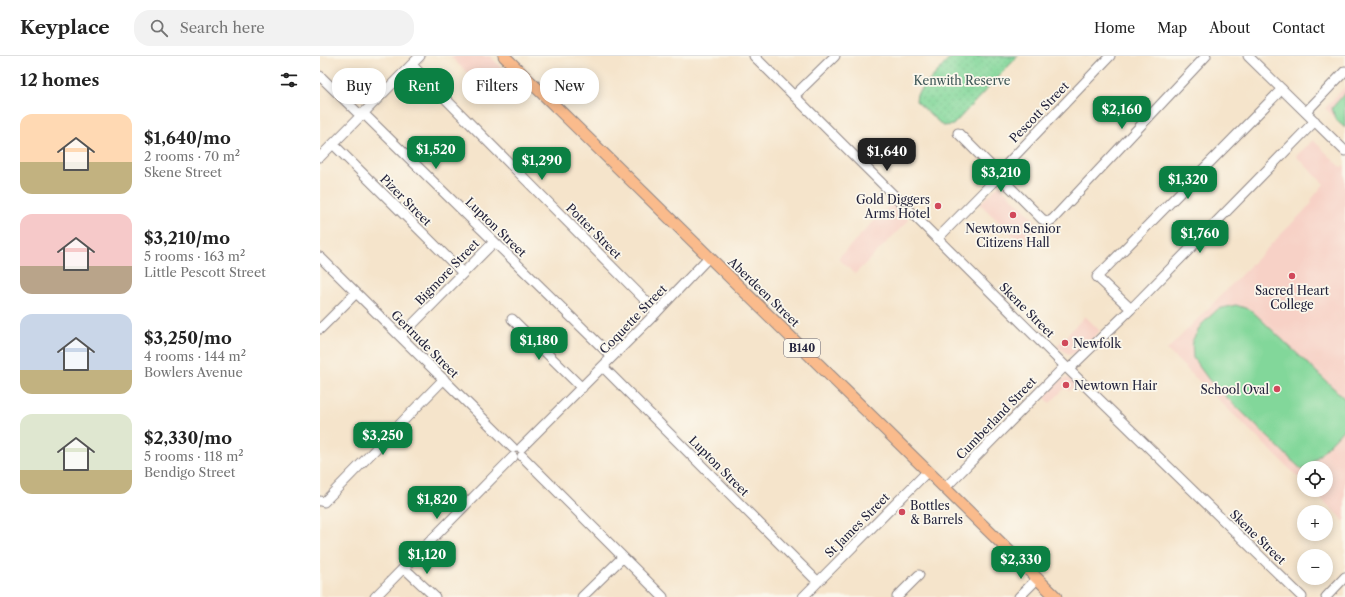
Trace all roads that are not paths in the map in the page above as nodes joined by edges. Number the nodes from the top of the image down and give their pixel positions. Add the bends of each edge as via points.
1 (420, 56) edge
2 (504, 56) edge
3 (754, 56) edge
4 (835, 56) edge
5 (1110, 56) edge
6 (1206, 56) edge
7 (1248, 56) edge
8 (412, 65) junction
9 (1345, 71) edge
10 (320, 76) edge
11 (1282, 89) junction
12 (794, 96) junction
13 (1306, 112) junction
14 (362, 115) junction
15 (1315, 121) junction
16 (958, 133) dead end
17 (333, 144) junction
18 (1345, 151) edge
19 (320, 157) edge
20 (999, 176) junction
21 (938, 238) junction
22 (494, 242) junction
23 (320, 257) edge
24 (709, 257) junction
25 (462, 273) junction
26 (356, 292) junction
27 (1131, 309) junction
28 (657, 312) junction
29 (512, 319) dead end
30 (320, 329) edge
31 (401, 336) junction
32 (612, 357) junction
33 (603, 367) junction
34 (1067, 367) junction
35 (444, 379) junction
36 (582, 388) junction
37 (517, 452) junction
38 (928, 471) junction
39 (945, 488) junction
40 (320, 501) edge
41 (623, 557) junction
42 (404, 568) junction
43 (919, 575) dead end
44 (1345, 577) edge
45 (1038, 579) junction
46 (818, 582) junction
47 (375, 597) edge
48 (435, 597) edge
49 (582, 597) edge
50 (663, 597) edge
51 (803, 597) edge
52 (897, 597) edge
53 (1019, 597) edge
54 (1056, 597) edge
55 (1302, 597) edge
56 (1326, 597) edge

1 - 8 street
2 - 24 main road, Aberdeen Street / B140
3 - 12 street, Skene Street
4 - 12 street
5 - 20 street, Pescott Street via 1006,165
6 - 20 street via 1048,222
7 - 11 street
8 - 14 street
8 - 28 street, Potter Street
9 - 13 street
10 - 14 street, Lupton Street
11 - 13 street
11 - 27 street via 1097,277
12 - 21 street, Skene Street
13 - 15 street
14 - 17 street
14 - 22 street, Lupton Street
15 - 18 street
15 - 27 street, Cumberland Street
16 - 20 street
17 - 19 street
17 - 25 street, Pizer Street
20 - 21 street, Pescott Street
21 - 34 street, Skene Street
22 - 25 street, Bigmore Street
22 - 32 street, Lupton Street
23 - 26 street, Gertrude Street
24 - 28 street, Coquette Street
24 - 38 main road, Aberdeen Street / B140
25 - 31 street, Bigmore Street
26 - 30 street
26 - 31 street, Gertrude Street
27 - 34 street, Cumberland Street
28 - 32 street, Coquette Street
29 - 36 street
31 - 35 street, Gertrude Street
32 - 33 street, Coquette Street
33 - 36 street, Coquette Street
33 - 46 street, Lupton Street
34 - 39 street, Cumberland Street
34 - 55 street, Skene Street
35 - 37 street, Gertrude Street
35 - 40 street via 324,502
36 - 37 street, Coquette Street
37 - 41 street, Gertrude Street
37 - 42 street, Coquette Street
38 - 39 main road, Aberdeen Street / B140
38 - 46 street, St James Street
39 - 45 main road, Aberdeen Street / B140
41 - 49 street
41 - 50 street, Gertrude Street
42 - 47 street, Coquette Street
42 - 48 street
43 - 52 street
44 - 56 street
45 - 53 street
45 - 54 main road, Aberdeen Street / B140
46 - 51 street, St James Street

